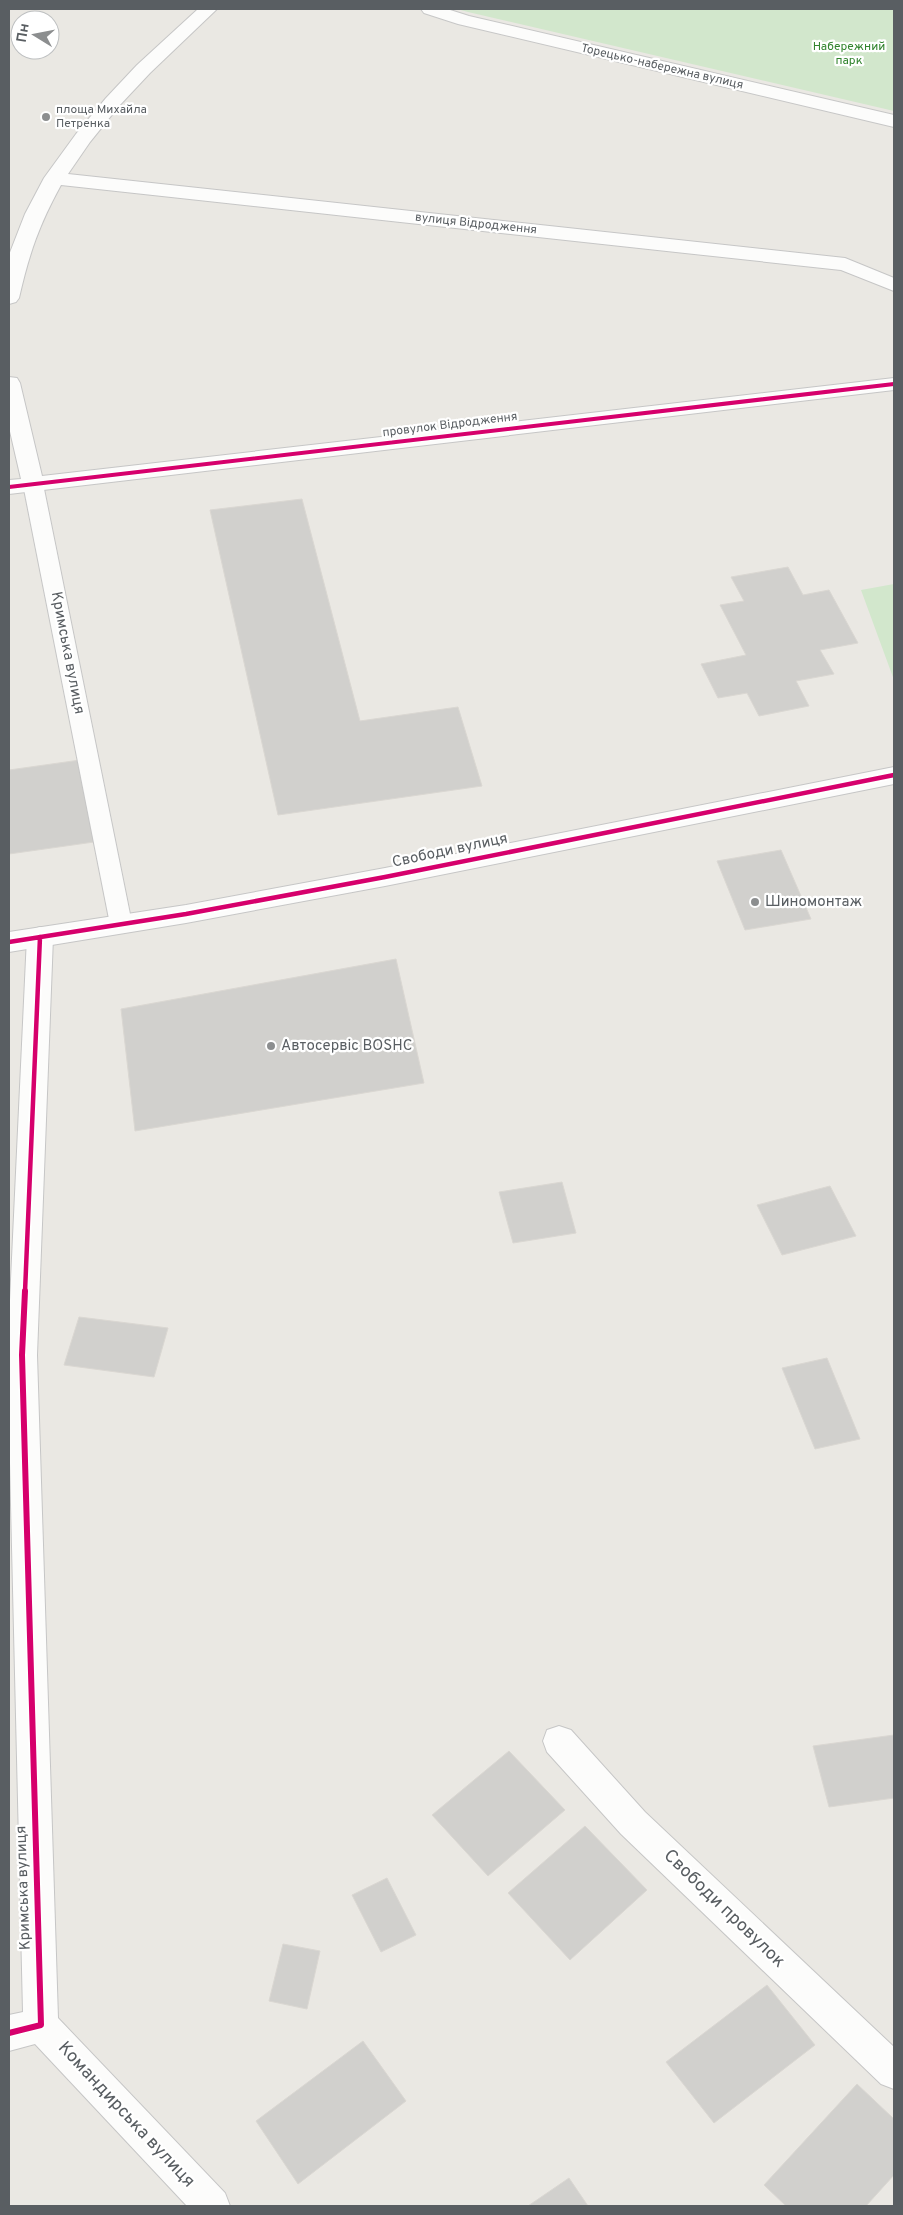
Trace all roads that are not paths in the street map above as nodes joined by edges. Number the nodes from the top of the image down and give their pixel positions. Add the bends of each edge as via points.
1 (208, 9) edge
2 (430, 9) edge
3 (894, 121) edge
4 (54, 178) junction
5 (894, 285) edge
6 (9, 298) edge
7 (9, 383) edge
8 (894, 384) edge
9 (33, 484) junction
10 (9, 487) edge
11 (894, 775) edge
12 (121, 924) junction
13 (40, 938) junction
14 (9, 942) edge
15 (559, 1741) dead end
16 (25, 2029) edge
17 (894, 2071) edge
18 (212, 2206) edge

1 - 4 street via 179,34 90,126
2 - 3 street, Торецько-набережна вулиця via 464,20
4 - 5 street, вулиця Відродження via 845,264
4 - 6 street via 36,210 19,256
7 - 9 street, Кримська вулиця
8 - 9 street, провулок Відродження
9 - 10 street, провулок Відродження
9 - 12 lane, Кримська вулиця
11 - 12 street, Свободи вулиця via 376,879
12 - 13 street, Свободи вулиця
13 - 14 street, Свободи вулиця
13 - 16 street, Кримська вулиця via 22,1355
15 - 17 street, Свободи провулок via 633,1823
16 - 18 street, Командирська вулиця

